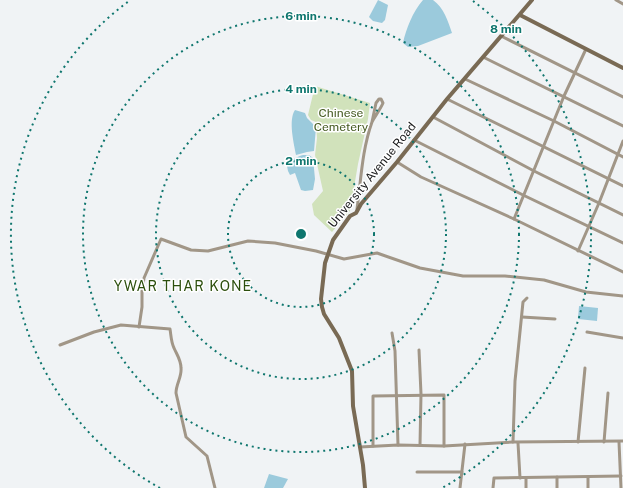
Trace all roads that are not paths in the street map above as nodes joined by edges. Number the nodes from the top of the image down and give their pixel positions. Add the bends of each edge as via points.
1 (532, 0) edge
2 (616, 0) edge
3 (623, 4) edge
4 (520, 15) junction
5 (501, 36) junction
6 (586, 49) junction
7 (483, 57) junction
8 (623, 68) edge
9 (575, 73) junction
10 (465, 79) junction
11 (564, 96) junction
12 (623, 96) edge
13 (447, 99) junction
14 (433, 117) junction
15 (372, 122) junction
16 (554, 122) junction
17 (623, 126) edge
18 (414, 140) junction
19 (623, 141) edge
20 (544, 147) junction
21 (618, 154) junction
22 (623, 157) edge
23 (397, 162) junction
24 (534, 171) junction
25 (608, 179) junction
26 (623, 186) edge
27 (523, 195) junction
28 (599, 203) junction
29 (356, 213) junction
30 (623, 214) edge
31 (514, 219) junction
32 (589, 226) junction
33 (623, 243) edge
34 (578, 251) junction
35 (328, 255) junction
36 (623, 272) edge
37 (623, 296) edge
38 (527, 298) dead end
39 (522, 317) junction
40 (555, 319) dead end
41 (139, 327) junction
42 (588, 332) dead end
43 (392, 333) dead end
44 (623, 338) edge
45 (60, 345) dead end
46 (419, 350) dead end
47 (585, 368) dead end
48 (608, 393) dead end
49 (397, 394) junction
50 (421, 394) junction
51 (513, 442) junction
52 (578, 442) junction
53 (604, 442) junction
54 (621, 442) edge
55 (518, 443) junction
56 (465, 444) junction
57 (398, 445) junction
58 (420, 445) junction
59 (373, 446) junction
60 (444, 446) junction
61 (360, 447) junction
62 (417, 472) dead end
63 (462, 472) junction
64 (621, 476) junction
65 (588, 477) junction
66 (520, 478) junction
67 (526, 478) junction
68 (557, 478) junction
69 (214, 488) edge
70 (365, 488) edge
71 (460, 488) edge
72 (493, 488) edge
73 (526, 488) edge
74 (557, 488) edge
75 (588, 488) edge
76 (621, 488) edge

1 - 4 main road, University Avenue Road
2 - 3 street
4 - 5 main road, University Avenue Road
4 - 6 main road
5 - 7 main road, University Avenue Road
5 - 9 street
6 - 8 main road
6 - 9 street
7 - 10 main road, University Avenue Road
7 - 11 street
9 - 11 street
9 - 12 street
10 - 13 main road, University Avenue Road
10 - 16 street
11 - 16 street
11 - 17 street
13 - 14 main road, University Avenue Road
13 - 20 street
14 - 18 main road, University Avenue Road
14 - 24 street
15 - 15 street via 383,103 379,99 376,103
15 - 29 street
16 - 20 street
16 - 21 street
18 - 23 main road, University Avenue Road
18 - 27 street
19 - 21 street
20 - 24 street
20 - 25 street
21 - 22 street
21 - 25 street
23 - 29 main road, University Avenue Road via 370,192
23 - 31 street via 421,177
24 - 27 street
24 - 28 street
25 - 26 street
25 - 28 street
27 - 31 street
27 - 32 street
28 - 30 street
28 - 32 street
29 - 35 main road, University Avenue Road via 350,216 332,240
31 - 34 street
32 - 33 street
32 - 34 street
34 - 36 street
35 - 37 street via 344,259 377,253 420,268 463,276 505,276 544,280 586,292
35 - 41 street via 275,243 248,241 208,251 191,250 161,239 144,278
35 - 61 main road, University Avenue Road via 322,307 339,338 352,371 353,406
38 - 39 street via 523,302
39 - 40 street
39 - 51 street via 515,381
41 - 45 street via 110,327
41 - 69 street via 170,329 171,340 182,367 176,388 186,437 207,456
42 - 44 street
43 - 49 street
46 - 50 street
47 - 52 street
48 - 53 street
49 - 50 street
49 - 57 street
49 - 59 street via 373,396
50 - 58 street
50 - 60 street via 444,395
51 - 55 street
51 - 56 street
52 - 53 street
52 - 55 street
53 - 54 street
54 - 64 street
55 - 66 street
56 - 60 street
56 - 63 street
57 - 58 street
57 - 59 street
58 - 60 street
59 - 61 street
61 - 70 main road, University Avenue Road
62 - 63 street
63 - 71 street
64 - 65 street
64 - 76 street
65 - 68 street
65 - 75 street
66 - 67 street
66 - 72 street via 494,478
67 - 68 street
67 - 73 street
68 - 74 street

